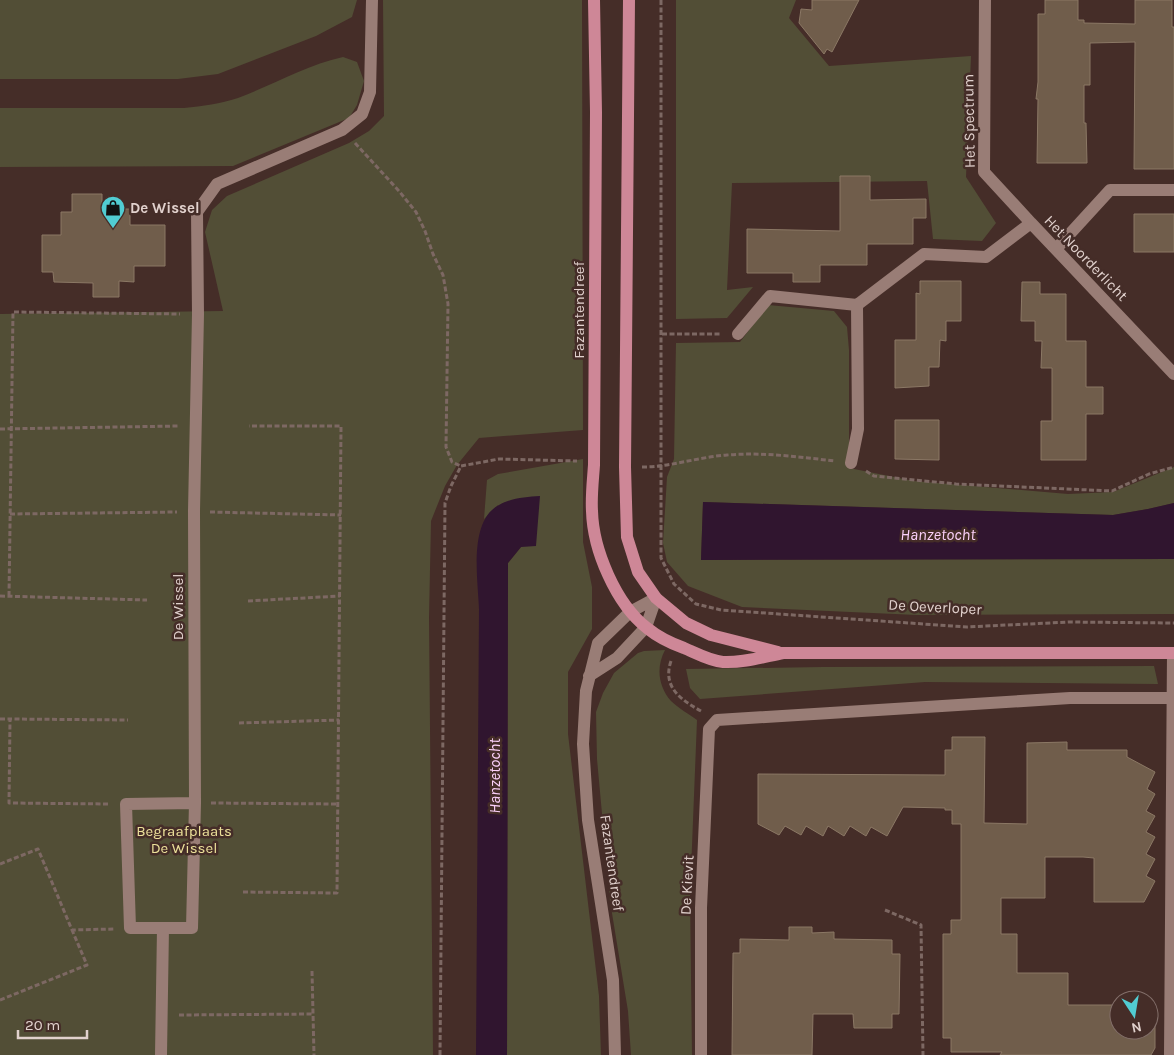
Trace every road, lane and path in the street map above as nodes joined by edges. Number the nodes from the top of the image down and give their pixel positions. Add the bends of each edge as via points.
1 (372, 0) edge
2 (594, 0) edge
3 (629, 0) edge
4 (661, 0) edge
5 (985, 0) edge
6 (342, 130) junction
7 (1174, 190) edge
8 (1031, 223) junction
9 (1056, 249) junction
10 (857, 305) junction
11 (198, 314) junction
12 (662, 334) junction
13 (738, 334) joint
14 (1174, 374) edge
15 (196, 426) junction
16 (249, 426) dead end
17 (0, 429) edge
18 (11, 429) junction
19 (851, 463) junction
20 (461, 466) junction
21 (594, 466) junction
22 (625, 467) junction
23 (662, 467) junction
24 (1174, 467) edge
25 (0, 596) edge
26 (9, 596) junction
27 (340, 596) junction
28 (656, 598) junction
29 (147, 600) dead end
30 (248, 601) dead end
31 (630, 612) junction
32 (1174, 623) edge
33 (646, 627) junction
34 (1173, 652) edge
35 (783, 653) junction
36 (589, 676) junction
37 (1173, 698) edge
38 (0, 719) edge
39 (10, 719) junction
40 (128, 720) dead end
41 (339, 720) junction
42 (239, 723) dead end
43 (195, 803) junction
44 (126, 804) junction
45 (338, 804) junction
46 (0, 864) edge
47 (243, 892) dead end
48 (885, 910) dead end
49 (130, 928) junction
50 (163, 928) junction
51 (72, 930) junction
52 (312, 971) dead end
53 (0, 1000) edge
54 (314, 1014) junction
55 (162, 1015) junction
56 (161, 1055) edge
57 (314, 1055) edge
58 (440, 1055) edge
59 (615, 1055) edge
60 (701, 1055) edge
61 (923, 1055) edge
62 (1170, 1055) edge

1 - 6 street, De Wissel via 370,92 362,114
2 - 21 main road, Fazantendreef
3 - 22 main road
4 - 12 path
5 - 8 street, Het Spectrum via 984,172
6 - 11 street, De Wissel via 217,184 197,212
6 - 20 path via 416,212 443,275 448,304 446,447 452,462
7 - 9 street via 1110,190
8 - 9 street, Het Noorderlicht
8 - 10 street, Het Noorderlicht via 986,257 924,254
9 - 14 street, Het Noorderlicht
10 - 13 street via 770,296
10 - 19 street via 858,429
11 - 15 street, De Wissel
11 - 18 path via 13,312
12 - 13 path
12 - 23 path
15 - 18 path
15 - 43 street, De Wissel
16 - 27 path via 341,426
17 - 18 path
18 - 26 path
19 - 23 path via 782,454 726,455
19 - 24 path via 874,476 956,484 1112,491
20 - 21 path via 499,460 576,461
20 - 58 path via 445,503
21 - 31 main road, Fazantendreef via 592,512 599,553
22 - 23 path
22 - 28 main road via 626,538 638,572
23 - 32 path, De Oeverloper via 661,558 674,584 696,604 721,610 967,627 1069,622
25 - 26 path
26 - 29 path
27 - 30 path
27 - 41 path
28 - 31 street, Fazantendreef
28 - 33 street
28 - 35 main road via 686,623 710,635
31 - 33 main road
31 - 36 street, Fazantendreef via 598,643
33 - 35 main road via 661,638 722,662
33 - 36 street via 617,658
34 - 35 main road
34 - 37 street
36 - 59 street, Fazantendreef via 584,763 588,820 613,980
37 - 60 street, De Kievit via 1070,698 717,720 709,728 702,908
37 - 62 street
38 - 39 path
39 - 40 path
39 - 44 path via 9,803
41 - 42 path
41 - 45 path
43 - 44 street
43 - 45 path
43 - 50 street, De Wissel via 192,928
44 - 49 street
45 - 47 path via 337,893
46 - 51 path via 38,848
48 - 61 path via 921,925
49 - 50 street, De Wissel
49 - 51 path
50 - 55 street
51 - 53 path via 87,965
52 - 54 path
54 - 55 path
54 - 57 path
55 - 56 street

